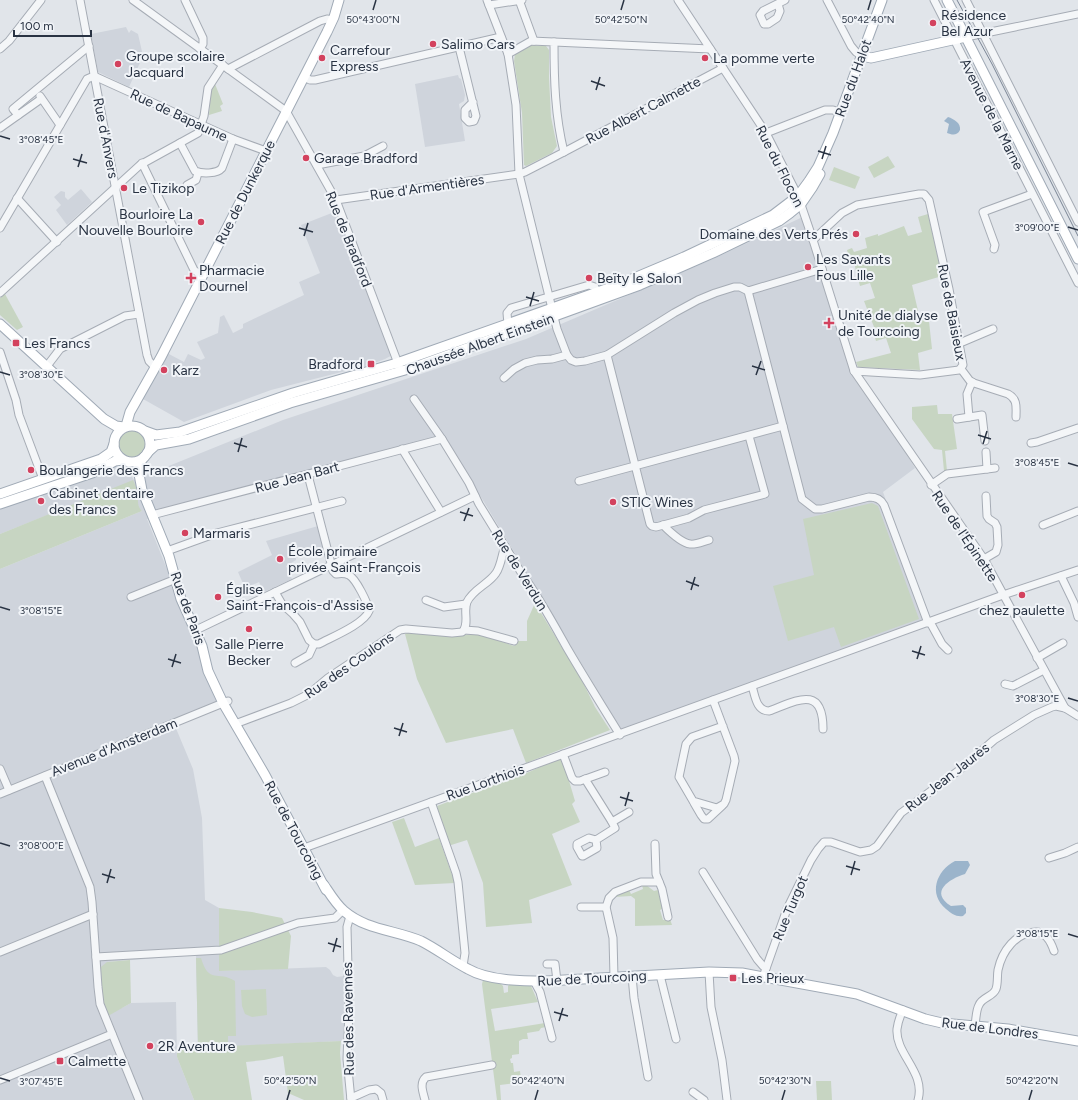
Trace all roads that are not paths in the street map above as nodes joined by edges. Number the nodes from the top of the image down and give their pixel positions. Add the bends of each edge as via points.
1 (41, 0) edge
2 (80, 0) edge
3 (133, 0) edge
4 (185, 0) edge
5 (339, 0) edge
6 (521, 0) edge
7 (678, 0) edge
8 (785, 0) edge
9 (827, 0) edge
10 (882, 0) edge
11 (934, 0) edge
12 (946, 0) edge
13 (952, 0) edge
14 (966, 0) edge
15 (488, 2) edge
16 (778, 4) dead end
17 (1078, 14) edge
18 (333, 20) junction
19 (983, 34) junction
20 (968, 37) junction
21 (501, 38) junction
22 (954, 40) junction
23 (534, 41) junction
24 (554, 42) junction
25 (88, 46) junction
26 (459, 47) junction
27 (200, 48) junction
28 (0, 49) edge
29 (710, 49) junction
30 (508, 54) junction
31 (862, 56) junction
32 (226, 67) junction
33 (723, 68) junction
34 (94, 76) junction
35 (304, 77) junction
36 (36, 90) junction
37 (42, 98) junction
38 (473, 102) dead end
39 (286, 111) junction
40 (840, 113) junction
41 (18, 115) junction
42 (60, 125) junction
43 (202, 125) junction
44 (0, 128) edge
45 (766, 133) junction
46 (233, 139) junction
47 (180, 143) junction
48 (383, 146) dead end
49 (266, 152) junction
50 (564, 152) junction
51 (142, 163) junction
52 (317, 165) junction
53 (198, 173) junction
54 (519, 174) junction
55 (186, 185) dead end
56 (115, 188) junction
57 (1032, 194) junction
58 (18, 198) junction
59 (336, 200) junction
60 (799, 200) junction
61 (1078, 222) edge
62 (1064, 226) junction
63 (0, 228) edge
64 (814, 240) junction
65 (57, 242) junction
66 (994, 249) dead end
67 (1078, 249) edge
68 (1078, 259) edge
69 (822, 269) junction
70 (202, 276) junction
71 (1078, 283) edge
72 (748, 291) junction
73 (0, 293) edge
74 (597, 293) junction
75 (549, 296) junction
76 (553, 313) junction
77 (139, 314) junction
78 (0, 324) edge
79 (508, 324) junction
80 (993, 329) dead end
81 (960, 343) junction
82 (0, 352) edge
83 (567, 355) junction
84 (607, 355) junction
85 (397, 363) junction
86 (46, 366) junction
87 (155, 367) junction
88 (961, 369) junction
89 (854, 371) junction
90 (401, 372) junction
91 (504, 378) dead end
92 (972, 382) junction
93 (414, 399) dead end
94 (135, 406) junction
95 (969, 417) junction
96 (1016, 417) dead end
97 (104, 418) junction
98 (957, 418) dead end
99 (783, 426) junction
100 (125, 427) junction
101 (1078, 428) edge
102 (142, 429) junction
103 (749, 436) junction
104 (442, 439) junction
105 (985, 441) dead end
106 (114, 442) junction
107 (1031, 443) dead end
108 (402, 450) junction
109 (986, 452) dead end
110 (146, 455) junction
111 (125, 460) junction
112 (635, 466) junction
113 (995, 468) dead end
114 (987, 469) junction
115 (308, 475) junction
116 (43, 479) junction
117 (579, 481) dead end
118 (932, 485) junction
119 (142, 490) junction
120 (0, 494) edge
121 (475, 496) junction
122 (986, 496) dead end
123 (342, 501) dead end
124 (0, 504) edge
125 (317, 507) junction
126 (441, 512) junction
127 (1078, 512) edge
128 (152, 515) junction
129 (663, 525) junction
130 (1043, 525) dead end
131 (710, 540) dead end
132 (505, 546) junction
133 (167, 551) junction
134 (984, 559) junction
135 (332, 566) junction
136 (1078, 570) edge
137 (1062, 576) junction
138 (176, 579) junction
139 (275, 592) junction
140 (1003, 594) junction
141 (130, 597) dead end
142 (426, 600) dead end
143 (466, 604) junction
144 (1078, 617) edge
145 (929, 622) junction
146 (196, 630) junction
147 (464, 630) junction
148 (514, 641) dead end
149 (1063, 643) dead end
150 (314, 644) junction
151 (948, 650) dead end
152 (1037, 658) junction
153 (295, 663) dead end
154 (1044, 670) junction
155 (1005, 684) dead end
156 (752, 688) junction
157 (225, 702) junction
158 (714, 702) junction
159 (1065, 708) junction
160 (1078, 714) edge
161 (237, 724) junction
162 (723, 726) junction
163 (824, 729) dead end
164 (620, 735) junction
165 (563, 754) junction
166 (0, 769) edge
167 (605, 772) dead end
168 (45, 776) junction
169 (587, 781) junction
170 (9, 790) junction
171 (0, 794) edge
172 (431, 802) junction
173 (694, 802) junction
174 (722, 806) junction
175 (629, 812) dead end
176 (612, 822) junction
177 (596, 840) dead end
178 (824, 842) joint
179 (655, 844) dead end
180 (1078, 847) edge
181 (304, 848) junction
182 (1049, 858) dead end
183 (703, 872) dead end
184 (659, 882) junction
185 (581, 907) dead end
186 (606, 907) junction
187 (93, 914) junction
188 (346, 915) junction
189 (668, 917) dead end
190 (1054, 951) dead end
191 (0, 952) edge
192 (96, 957) junction
193 (547, 964) dead end
194 (463, 966) junction
195 (766, 968) junction
196 (709, 972) junction
197 (660, 975) junction
198 (632, 976) junction
199 (614, 977) junction
200 (763, 977) junction
201 (534, 981) junction
202 (557, 981) junction
203 (902, 1010) junction
204 (975, 1026) junction
205 (112, 1034) junction
206 (552, 1038) dead end
207 (676, 1039) dead end
208 (1078, 1041) edge
209 (492, 1065) dead end
210 (648, 1077) dead end
211 (0, 1080) edge
212 (693, 1092) dead end
213 (351, 1099) edge
214 (139, 1100) edge
215 (383, 1100) edge
216 (425, 1100) edge
217 (704, 1100) edge
218 (727, 1100) edge
219 (918, 1100) edge

1 - 28 street
2 - 25 street, Rue d'Anvers
3 - 27 street
4 - 27 street via 203,38
5 - 18 main road, Rue de Dunkerque
6 - 15 street
6 - 23 street
7 - 29 street, Rue du Flocon
8 - 16 street
9 - 31 street via 851,46
10 - 31 main road, Rue du Halot
11 - 22 street, Avenue de la Marne
12 - 20 main road, Avenue de la Marne
13 - 20 main road, Avenue de la Marne
14 - 19 street, Avenue de la Marne
15 - 21 street
17 - 19 street
18 - 32 street via 320,21
18 - 35 main road, Rue de Dunkerque
19 - 20 street
19 - 61 street, Avenue de la Marne
20 - 22 main road
20 - 62 main road, Avenue de la Marne
21 - 26 street
21 - 30 street
22 - 31 main road via 871,58
22 - 57 street, Avenue de la Marne
23 - 24 street
23 - 30 street
24 - 29 street
24 - 50 street via 557,116
25 - 34 street, Rue d'Anvers
25 - 36 street
26 - 35 street via 316,80
26 - 38 street
27 - 32 street
29 - 33 street, Rue du Flocon
30 - 54 street via 516,111
31 - 40 main road, Rue du Halot
32 - 39 street
32 - 43 street via 208,88
33 - 45 street, Rue du Flocon
33 - 50 street, Rue Albert Calmette
34 - 42 street via 87,79
34 - 43 street, Rue de Bapaume
34 - 56 street, Rue d'Anvers
35 - 39 main road, Rue de Dunkerque
36 - 37 street
36 - 41 street via 13,109
37 - 41 street
37 - 42 street
39 - 49 main road, Rue de Dunkerque
39 - 52 street, Rue de Bradford
40 - 45 street via 825,110
40 - 60 main road, Rue du Halot via 817,180 809,194
41 - 44 street
42 - 58 street
43 - 46 street, Rue de Bapaume
43 - 47 street via 196,135
45 - 60 street, Rue du Flocon
46 - 49 street, Rue de Bapaume
46 - 53 street via 221,170
47 - 51 street
47 - 53 street via 194,171
48 - 52 street via 360,157
49 - 70 main road, Rue de Dunkerque
50 - 54 street, Rue Albert Calmette
51 - 56 street
51 - 70 street via 194,270
52 - 59 street, Rue de Bradford
53 - 55 street via 196,180
54 - 59 street, Rue d'Armentières
54 - 75 street
56 - 65 street
56 - 77 street, Rue d'Anvers
57 - 66 street via 983,212
57 - 71 street, Avenue de la Marne
58 - 63 street
58 - 65 street
59 - 85 street, Rue de Bradford
60 - 64 street, Rue du Flocon
60 - 74 main road, Chaussée Albert Einstein via 766,219 678,260
60 - 76 main road, Chaussée Albert Einstein via 782,219 666,274 607,298
62 - 67 main road
62 - 68 main road
64 - 69 street, Rue du Flocon
64 - 81 street, Rue de Baisieux via 842,213 857,205 919,194 927,196
65 - 73 street
69 - 72 street
69 - 89 street, Rue du Flocon
70 - 87 main road, Rue de Dunkerque
72 - 84 street via 740,287 731,288 698,300 674,312
72 - 99 street
74 - 75 street via 595,287 589,285
74 - 76 main road, Chaussée Albert Einstein
75 - 76 street
75 - 79 street via 511,308 507,313
76 - 79 main road, Chaussée Albert Einstein
76 - 83 street
76 - 90 main road, Chaussée Albert Einstein via 528,326
77 - 86 street via 125,316 60,350
77 - 87 street, Rue d'Anvers via 148,359
78 - 86 main road
79 - 85 main road, Chaussée Albert Einstein
80 - 81 street
81 - 88 street, Rue de Baisieux via 964,363
82 - 116 street via 19,415
83 - 84 street via 579,362
83 - 91 street via 552,360 525,363
84 - 112 street
85 - 90 street, Rue de Bradford
85 - 102 main road, Chaussée Albert Einstein via 293,393 180,432 156,435
86 - 97 main road
87 - 94 main road, Rue de Dunkerque
88 - 89 street, Rue de Baisieux via 920,375
88 - 92 street
89 - 118 street, Rue de l'Épinette
90 - 110 main road, Chaussée Albert Einstein via 290,403 189,439 159,445
92 - 95 street via 967,394
92 - 96 street via 1013,397 1016,402
93 - 104 street, Rue de Verdun
94 - 100 main road, Rue de Dunkerque
94 - 102 main road, Rue de Dunkerque via 134,424
95 - 98 street
95 - 105 street via 982,416
97 - 100 main road via 116,426
97 - 106 main road via 112,430
99 - 103 street
99 - 145 street via 802,499 809,505 822,510 869,497 877,498 883,503
100 - 102 main road
100 - 106 main road via 118,433
101 - 107 street
102 - 110 main road via 149,436 150,442
103 - 112 street
103 - 129 street via 765,494 704,510 689,518
104 - 108 street, Rue Jean Bart
104 - 121 street, Rue de Verdun
106 - 111 main road via 116,452
106 - 116 main road via 111,452 101,459
108 - 115 street, Rue Jean Bart
108 - 126 street
109 - 114 street
110 - 111 main road via 136,461
110 - 119 main road, Rue de Paris via 137,472
111 - 119 main road, Rue de Paris
111 - 124 main road via 113,462 92,473
112 - 117 street
112 - 129 street via 651,525
113 - 114 street
114 - 118 street via 947,474
115 - 125 street
115 - 128 street, Rue Jean Bart
116 - 120 main road
118 - 134 street, Rue de l'Épinette
119 - 128 main road, Rue de Paris
121 - 126 street
121 - 132 street, Rue de Verdun
122 - 134 street via 987,516 997,527 998,545 996,552
123 - 125 street
125 - 133 street via 217,533
125 - 135 street
126 - 135 street
127 - 130 street
128 - 133 main road, Rue de Paris
129 - 131 street via 674,536 688,544
132 - 143 street via 496,573
132 - 164 street, Rue de Verdun via 558,629
133 - 138 main road, Rue de Paris
134 - 140 street, Rue de l'Épinette
135 - 139 street
135 - 150 street via 335,573 345,573 353,578 368,612 366,617 356,624 319,644
136 - 137 street, Rue Lorthiois
137 - 140 street, Rue Lorthiois
137 - 144 street
138 - 141 street
138 - 146 main road, Rue de Paris via 181,599
139 - 146 street
139 - 150 street
140 - 145 street, Rue Lorthiois
140 - 152 street, Rue de l'Épinette
142 - 143 street via 444,607
143 - 147 street
145 - 151 street
145 - 156 street, Rue Lorthiois
146 - 157 main road, Rue de Paris via 207,668
147 - 148 street, Rue des Coulons via 478,631
147 - 161 street, Rue des Coulons via 452,633 400,630 328,678 309,694
149 - 152 street
150 - 153 street via 309,655
152 - 154 street, Rue de l'Épinette
154 - 155 street via 1013,686
154 - 159 street, Rue de l'Épinette
156 - 158 street, Rue Lorthiois
156 - 163 street via 759,706 765,711 803,699 814,701 822,711
157 - 161 main road, Rue de Paris
157 - 168 street, Avenue d'Amsterdam
158 - 162 street
158 - 164 street, Rue Lorthiois
159 - 160 street
159 - 178 street, Rue Jean Jaurès via 1056,706 1040,712 994,740 901,814 874,849 860,852
161 - 181 main road, Rue de Tourcoing
162 - 173 street via 692,737 687,742 679,777
162 - 174 street via 735,761 726,800
164 - 165 street, Rue Lorthiois
165 - 169 street via 573,780
165 - 172 street, Rue Lorthiois
166 - 170 street
167 - 169 street
168 - 170 street, Avenue d'Amsterdam
168 - 187 street via 90,887
169 - 176 street
170 - 171 street, Avenue d'Amsterdam
172 - 181 street, Rue Lorthiois
172 - 194 street via 458,882
173 - 174 street via 714,808
173 - 174 street via 704,819 708,819
175 - 176 street
176 - 177 street via 615,828
178 - 195 street, Rue Turgot via 811,860 787,910
179 - 184 street via 656,874
180 - 182 street
181 - 188 main road, Rue de Tourcoing via 330,900
183 - 195 street via 757,960
184 - 186 street via 641,882 615,892 609,898
184 - 189 street
185 - 186 street
186 - 199 street via 613,938
187 - 191 street
187 - 192 street
188 - 192 street via 298,922 223,950
188 - 194 main road, Rue de Tourcoing via 367,925 412,938
188 - 213 street, Rue des Ravennes via 349,1010 347,1051
190 - 204 street via 1040,932 1024,934 1013,941 1001,961 996,989 979,1005
192 - 205 street via 99,1000
193 - 202 street via 555,964
194 - 201 main road, Rue de Tourcoing via 485,975
195 - 200 street, Rue Turgot
196 - 197 main road, Rue de Tourcoing
196 - 200 main road, Rue de Tourcoing via 742,973
196 - 218 street via 711,1007
197 - 198 main road, Rue de Tourcoing
197 - 207 street
198 - 199 main road, Rue de Tourcoing
198 - 210 street
199 - 202 main road, Rue de Tourcoing
200 - 203 main road, Rue de Londres via 853,993
201 - 202 main road, Rue de Tourcoing
201 - 206 street via 540,992
203 - 204 main road, Rue de Londres via 934,1021
203 - 219 street via 898,1035 918,1079
204 - 208 main road, Rue de Londres via 1018,1030
205 - 211 street
205 - 214 street
209 - 216 street via 426,1077 422,1082
212 - 217 street
213 - 215 street via 376,1089 381,1093

